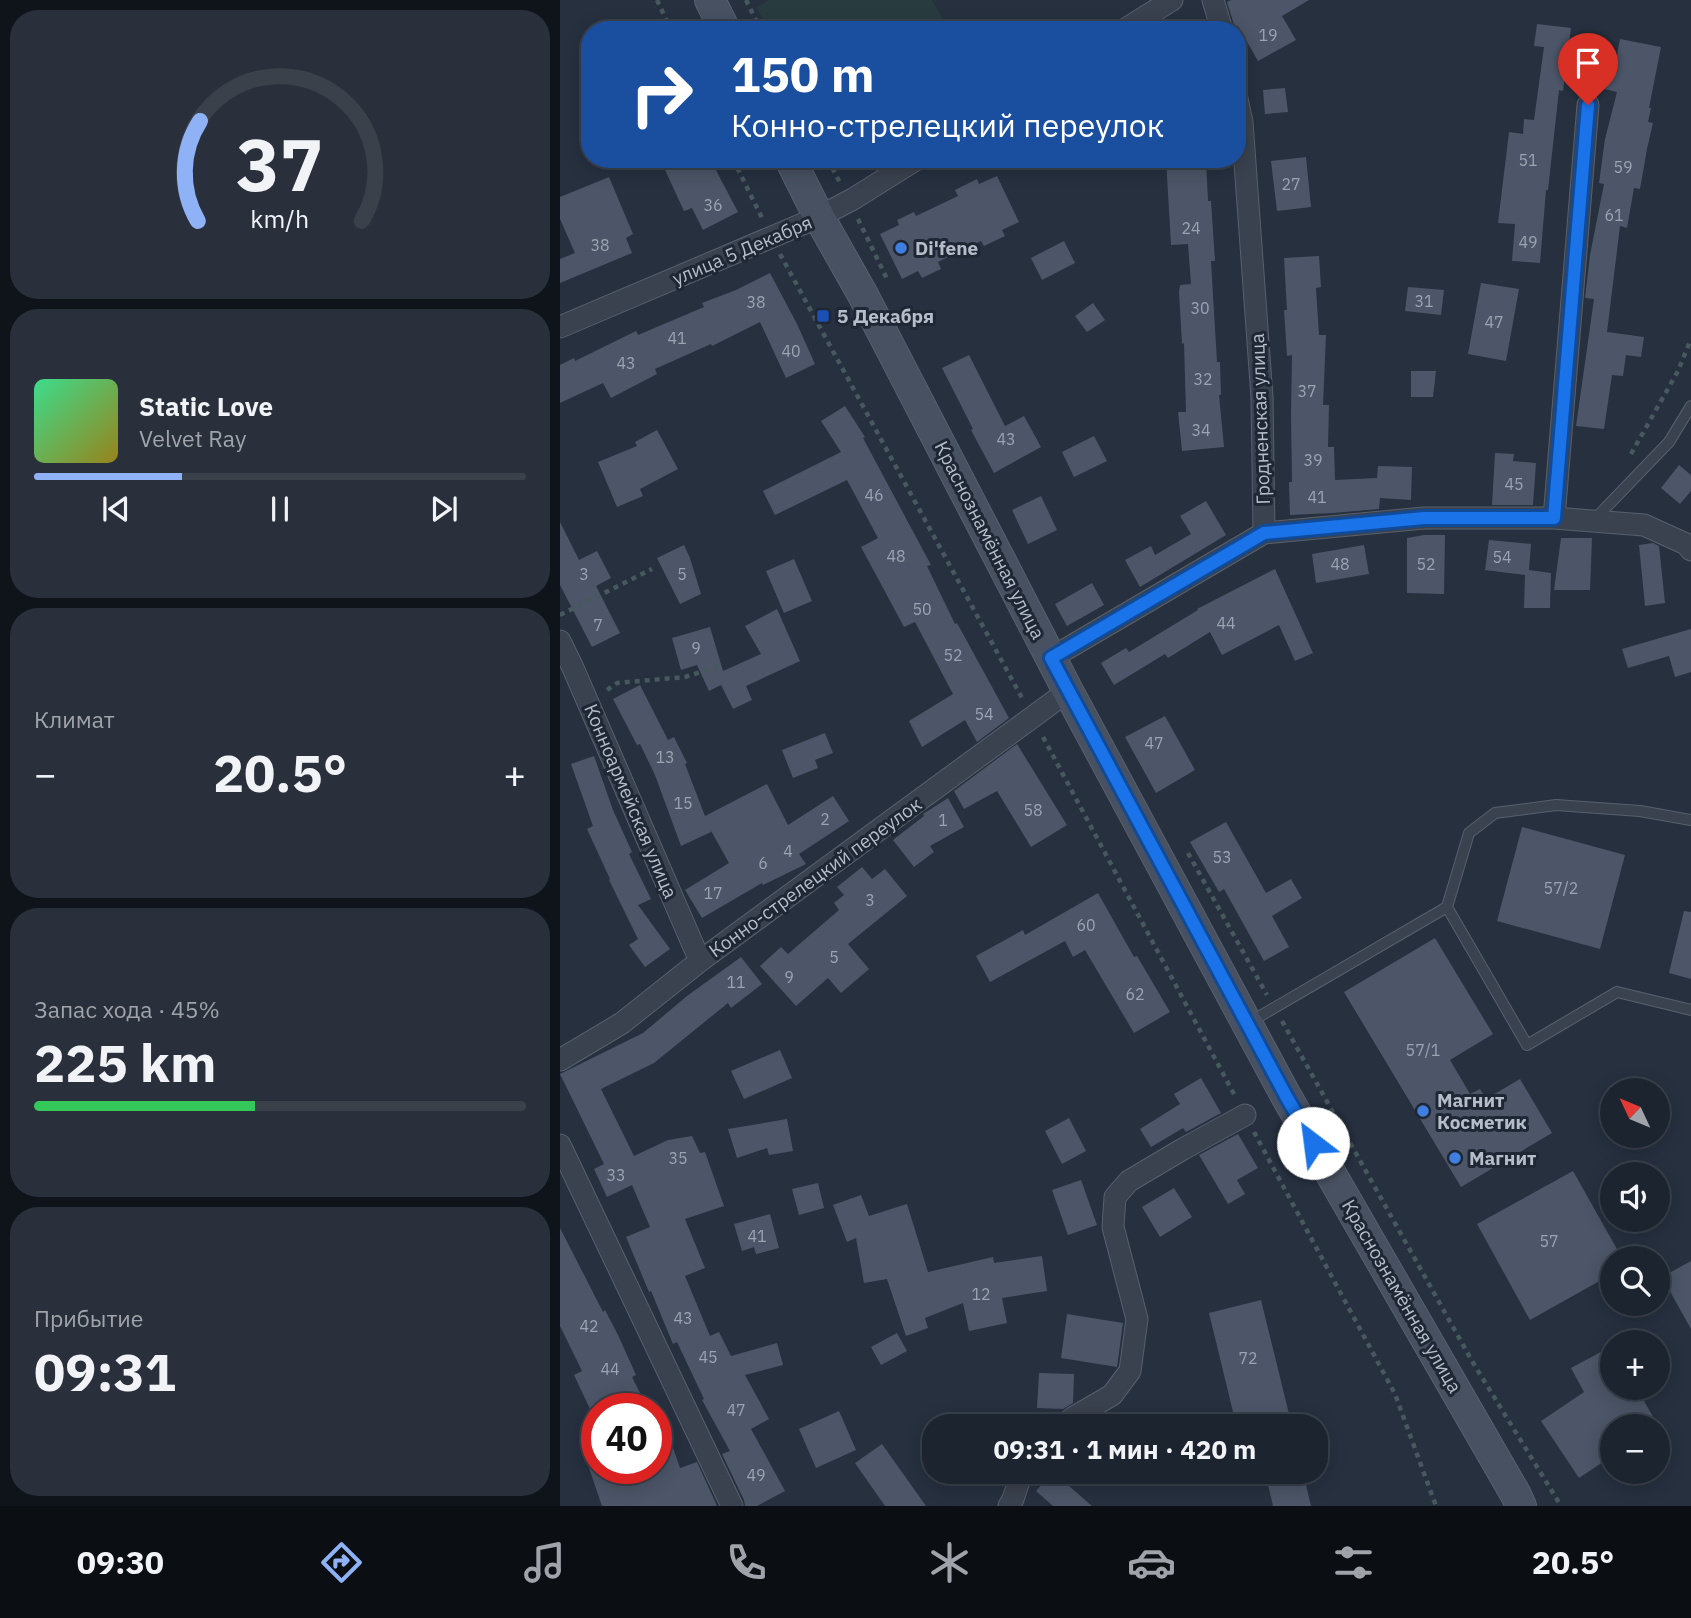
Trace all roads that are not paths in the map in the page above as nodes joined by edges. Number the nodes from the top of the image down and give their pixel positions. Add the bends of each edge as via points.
1 (710, 0) edge
2 (1172, 0) edge
3 (1213, 0) edge
4 (720, 21) edge
5 (1138, 21) edge
6 (1219, 21) edge
7 (1588, 105) dead end
8 (794, 168) edge
9 (902, 168) edge
10 (1245, 168) edge
11 (819, 217) junction
12 (560, 327) edge
13 (1691, 406) edge
14 (1554, 518) junction
15 (1593, 521) junction
16 (1264, 533) junction
17 (1691, 550) edge
18 (560, 641) edge
19 (1051, 658) junction
20 (1068, 691) junction
21 (1691, 820) edge
22 (1447, 907) junction
23 (700, 961) junction
24 (1691, 1010) edge
25 (1247, 1023) junction
26 (560, 1060) edge
27 (1245, 1115) dead end
28 (560, 1145) edge
29 (1079, 1414) edge
30 (1020, 1484) edge
31 (1014, 1504) edge
32 (732, 1506) edge
33 (1521, 1506) edge

1 - 4 street
2 - 5 street
3 - 6 street
7 - 14 street
8 - 11 street, Краснознамённая улица
9 - 11 street, улица 5 Декабря
10 - 16 street, Гродненская улица via 1262,397
11 - 12 street, улица 5 Декабря
11 - 19 street, Краснознамённая улица
13 - 15 lane via 1669,442
14 - 15 street, Гродненская улица
14 - 16 street, Гродненская улица via 1424,518
15 - 17 street, Гродненская улица via 1644,525
16 - 19 street
18 - 23 street, Конноармейская улица
19 - 20 street, Краснознамённая улица
20 - 23 street, Конно-стрелецкий переулок
20 - 25 street, Краснознамённая улица
21 - 22 lane via 1556,805 1494,813 1469,833
22 - 24 lane via 1527,1045 1617,992
22 - 25 lane
23 - 26 street, Конно-стрелецкий переулок via 622,1023
25 - 33 street, Краснознамённая улица
27 - 29 street via 1129,1181 1115,1197 1113,1227 1137,1319 1130,1371 1112,1395
28 - 32 street
30 - 31 street

